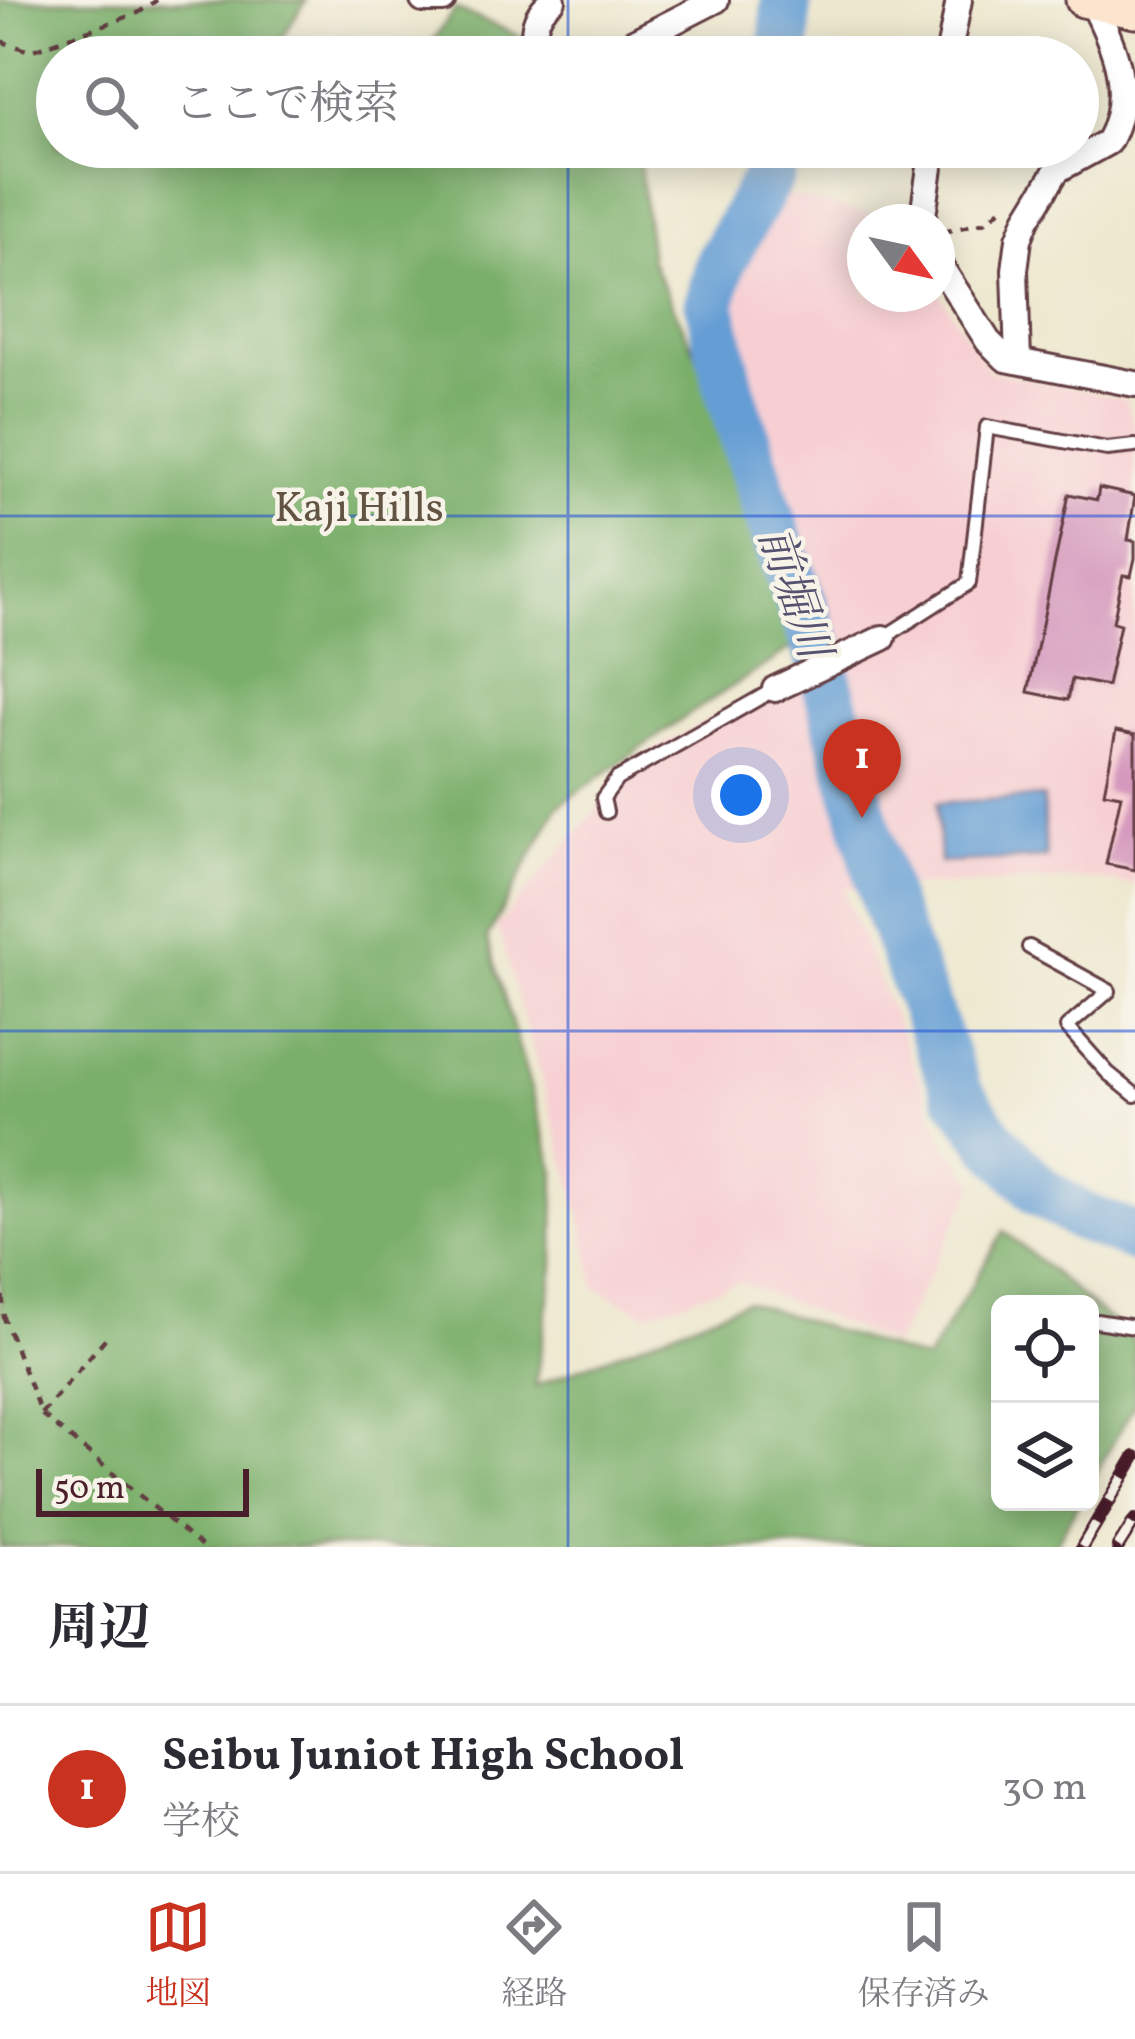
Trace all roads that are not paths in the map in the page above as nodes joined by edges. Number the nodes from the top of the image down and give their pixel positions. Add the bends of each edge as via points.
1 (423, 0) edge
2 (443, 0) edge
3 (553, 0) edge
4 (716, 0) edge
5 (958, 0) edge
6 (1089, 1) edge
7 (1135, 11) edge
8 (534, 36) edge
9 (645, 36) edge
10 (952, 36) edge
11 (1125, 132) edge
12 (1099, 150) edge
13 (930, 168) edge
14 (1062, 168) edge
15 (925, 204) edge
16 (955, 289) edge
17 (1018, 362) junction
18 (1135, 383) edge
19 (1135, 446) edge
20 (883, 638) joint
21 (775, 689) joint
22 (606, 812) dead end
23 (1029, 947) dead end
24 (1135, 1095) edge
25 (1099, 1321) edge
26 (1135, 1327) edge

1 - 2 street
3 - 8 street
4 - 9 street
5 - 10 street
6 - 7 street
6 - 11 street via 1113,45
11 - 12 street
13 - 15 street
14 - 17 street via 1019,239
16 - 17 street via 988,341
17 - 18 street
19 - 20 lane via 1106,449 987,427 969,583
20 - 21 street
21 - 22 lane via 616,779 603,798
23 - 24 lane via 1109,991 1067,1027
25 - 26 lane

